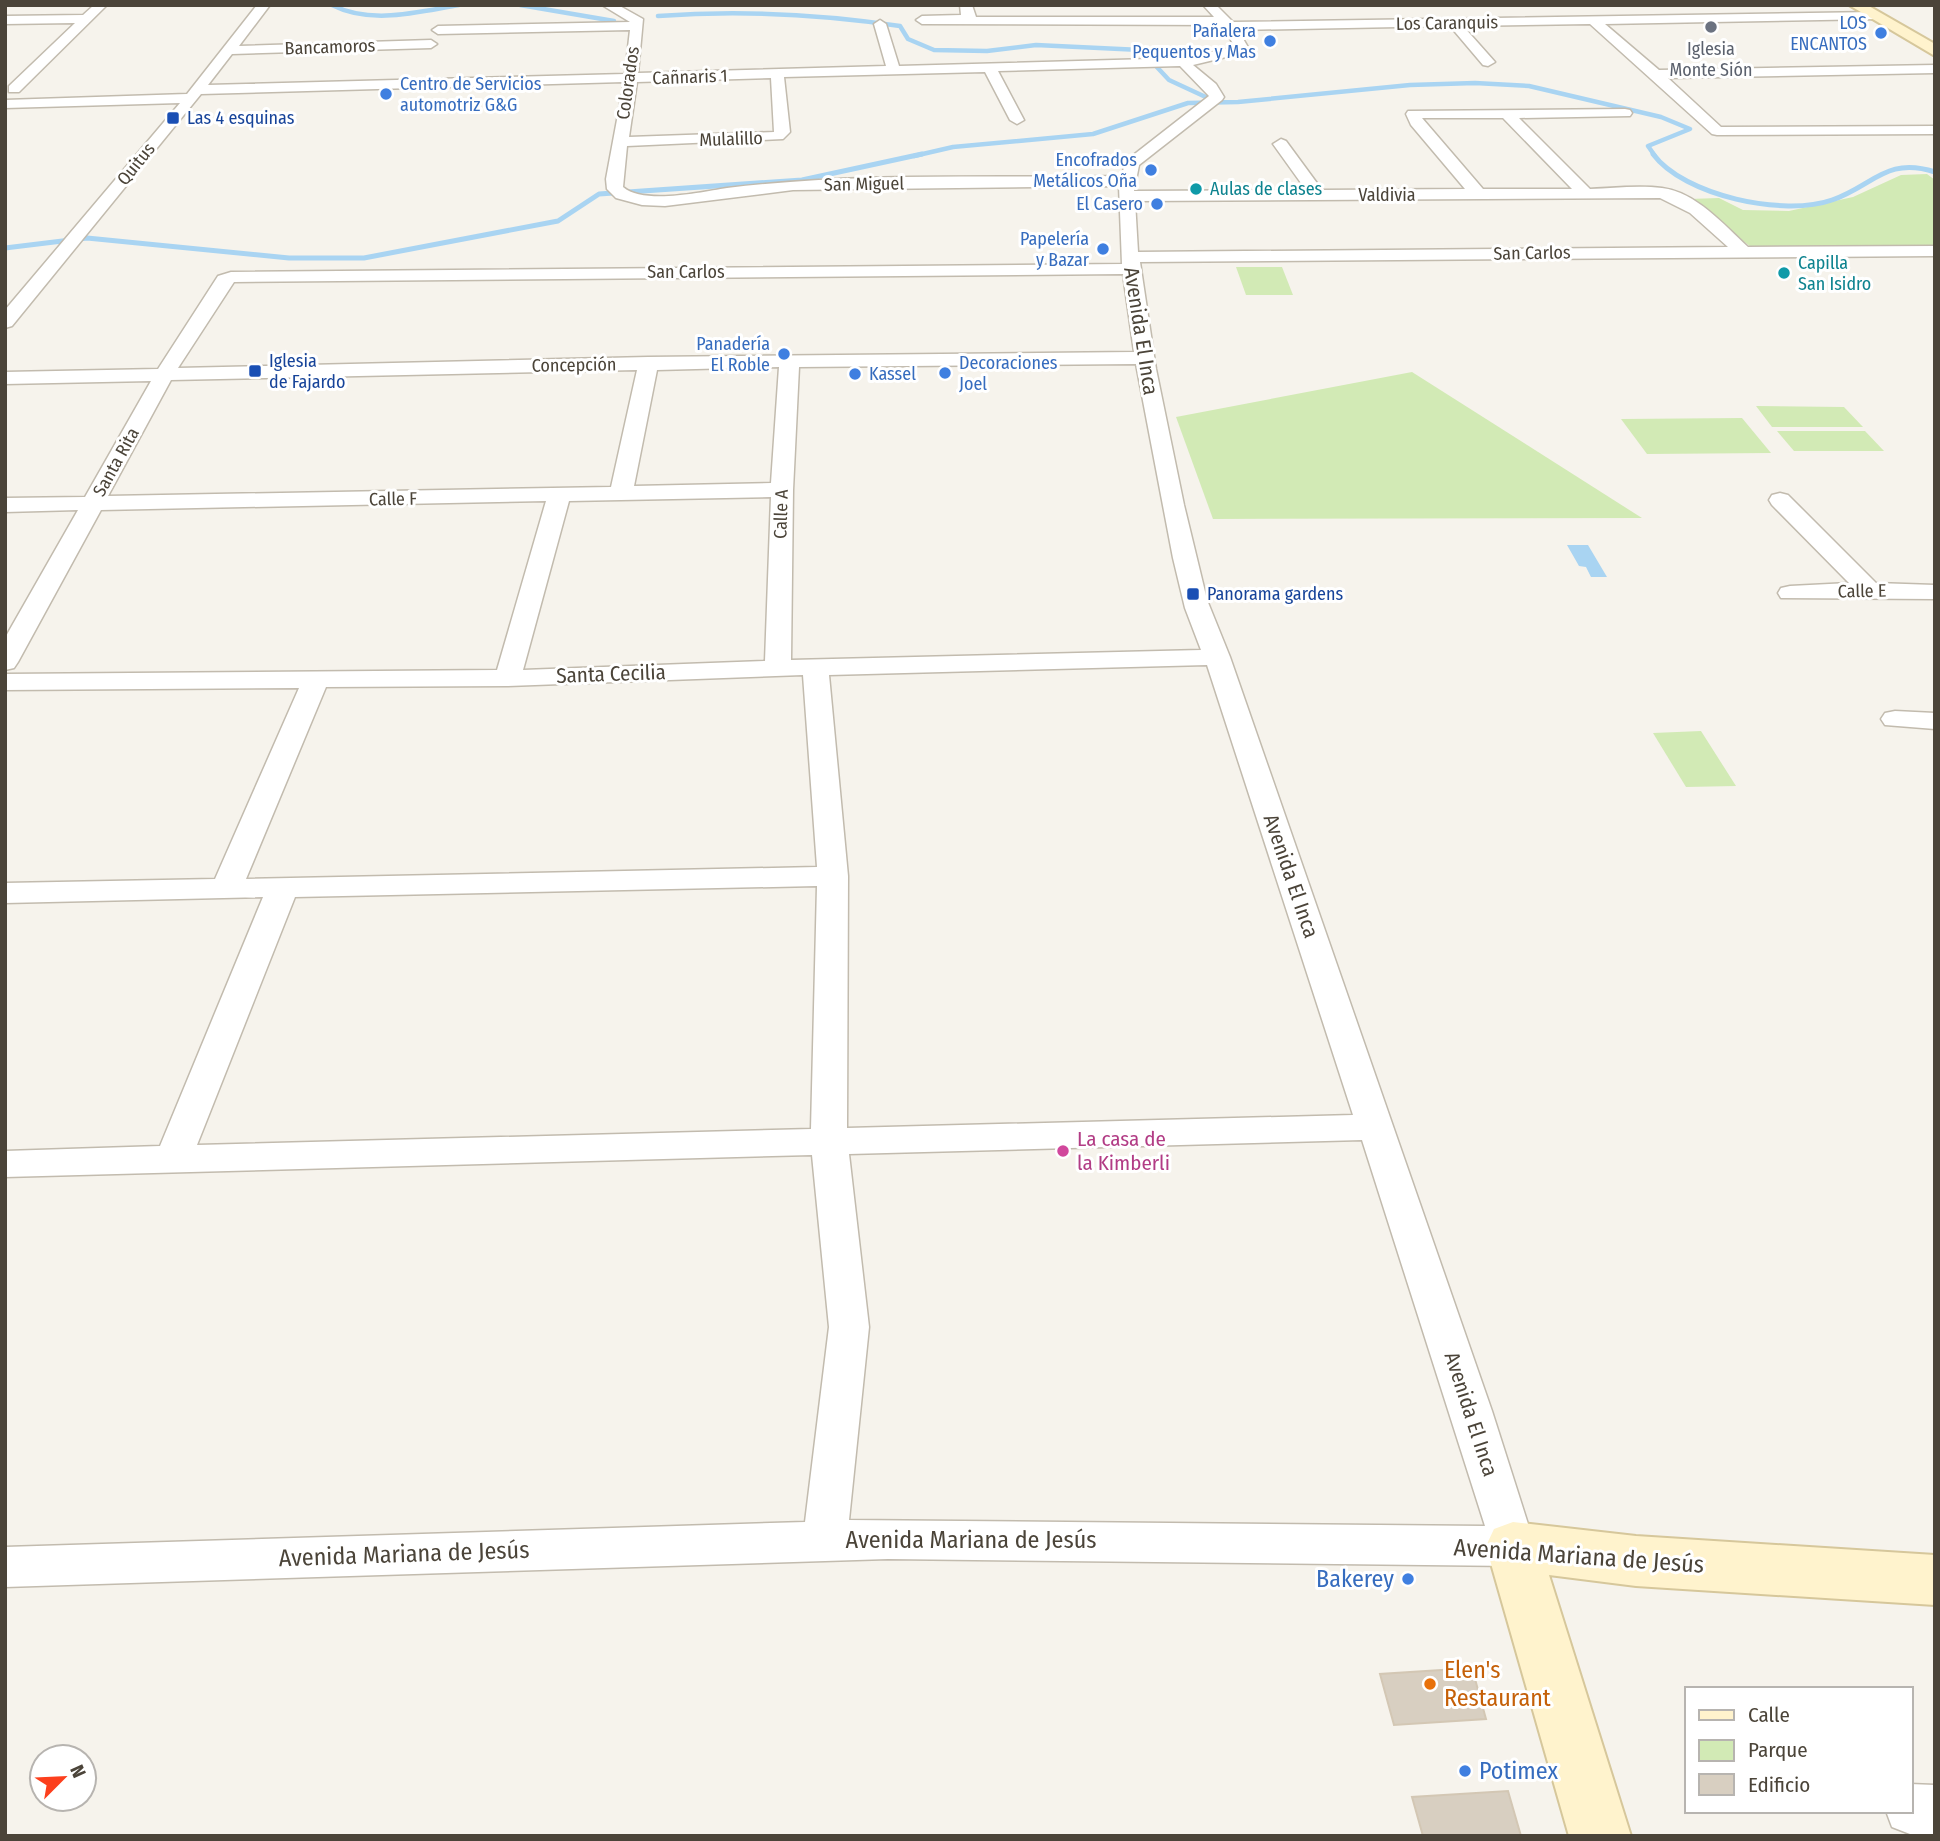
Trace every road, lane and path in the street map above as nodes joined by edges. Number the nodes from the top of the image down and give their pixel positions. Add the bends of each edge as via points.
1 (101, 5) edge
2 (264, 5) edge
3 (608, 5) edge
4 (966, 5) edge
5 (1209, 5) edge
6 (1442, 5) edge
7 (1856, 5) edge
8 (1528, 10) dead end
9 (1874, 16) junction
10 (85, 19) junction
11 (5, 20) edge
12 (922, 20) dead end
13 (970, 20) junction
14 (1594, 21) junction
15 (1455, 22) junction
16 (1539, 22) junction
17 (1227, 23) junction
18 (880, 24) dead end
19 (635, 26) junction
20 (229, 50) junction
21 (1935, 51) edge
22 (426, 54) junction
23 (1185, 62) junction
24 (1488, 62) dead end
25 (990, 68) junction
26 (1935, 69) edge
27 (894, 71) junction
28 (777, 74) junction
29 (1656, 74) junction
30 (631, 79) junction
31 (411, 85) junction
32 (8, 93) edge
33 (193, 94) junction
34 (1506, 113) junction
35 (1625, 113) dead end
36 (1017, 120) dead end
37 (1935, 130) edge
38 (618, 142) junction
39 (1281, 144) dead end
40 (617, 188) joint
41 (1126, 188) junction
42 (1586, 194) junction
43 (1317, 195) junction
44 (1479, 195) junction
45 (1935, 251) edge
46 (1744, 252) junction
47 (1131, 263) junction
48 (240, 275) joint
49 (5, 322) edge
50 (1143, 358) junction
51 (789, 361) junction
52 (648, 363) junction
53 (165, 373) junction
54 (5, 378) edge
55 (782, 490) junction
56 (621, 494) junction
57 (559, 495) junction
58 (1780, 500) dead end
59 (5, 505) edge
60 (92, 505) junction
61 (1869, 590) junction
62 (1935, 592) edge
63 (1790, 593) dead end
64 (1217, 657) junction
65 (5, 662) edge
66 (815, 667) junction
67 (778, 668) junction
68 (508, 678) junction
69 (316, 680) junction
70 (5, 682) edge
71 (1895, 719) dead end
72 (1935, 721) edge
73 (833, 876) junction
74 (283, 887) junction
75 (226, 889) junction
76 (5, 893) edge
77 (1375, 1127) junction
78 (829, 1140) junction
79 (173, 1159) junction
80 (5, 1164) edge
81 (825, 1540) junction
82 (1513, 1546) junction
83 (5, 1567) edge
84 (1935, 1580) edge
85 (1912, 1809) edge
86 (1935, 1810) edge
87 (1600, 1836) edge

1 - 10 street
2 - 20 street, Quitus
3 - 19 street, Colorados via 631,14 637,19
4 - 13 street
5 - 17 street
6 - 15 street
7 - 9 street
8 - 16 street
9 - 14 street, Los Caranquis
9 - 21 street
10 - 11 street
10 - 32 street
12 - 13 street, Los Caranquis
13 - 17 street, Los Caranquis
14 - 16 street, Los Caranquis
14 - 29 street
15 - 16 street, Los Caranquis
15 - 17 street, Los Caranquis via 1358,19 1342,29
15 - 24 street
17 - 23 street via 1242,48
18 - 27 street
19 - 22 street via 441,25
19 - 30 street, Colorados
20 - 22 street, Bancamoros
20 - 33 street, Quitus
22 - 31 street
23 - 25 street, Cañnaris 1
23 - 41 street via 1192,74 1215,91 1212,101 1132,163
25 - 27 street, Cañnaris 1
25 - 36 street
26 - 29 street
27 - 28 street, Cañnaris 1
28 - 30 street, Cañnaris 1
28 - 38 street, Mulalillo via 783,132 778,136
29 - 37 street via 1712,129 1721,132
30 - 31 street, Cañnaris 1
30 - 38 street, Colorados
31 - 33 street, Cañnaris 1
32 - 33 street, Cañnaris 1
33 - 49 street, Quitus
34 - 35 street
34 - 42 street
34 - 44 street via 1413,114
38 - 40 street, Colorados
39 - 43 street
40 - 41 street, San Miguel via 665,201 784,186
41 - 43 street, Valdivia
41 - 47 street, Avenida El Inca
42 - 44 street, Valdivia
42 - 46 street, Valdivia via 1662,193 1685,201
43 - 44 street, Valdivia
45 - 46 street, San Carlos
46 - 47 street, San Carlos
47 - 48 street, San Carlos
47 - 50 street, Avenida El Inca
48 - 53 street, Santa Rita via 224,280
50 - 51 street, Concepción
50 - 64 street, Avenida El Inca via 1193,594
51 - 52 street, Concepción
51 - 55 street, Calle A
52 - 53 street, Concepción
52 - 56 street
53 - 54 street, Concepción
53 - 60 street, Santa Rita
55 - 56 street, Calle F
55 - 67 street, Calle A
56 - 57 street, Calle F
57 - 60 street, Calle F
57 - 68 street
58 - 61 street
59 - 60 street, Calle F
60 - 65 street, Santa Rita
61 - 62 street, Calle E
61 - 63 street, Calle E
64 - 66 street, Santa Cecilia
64 - 77 street, Avenida El Inca
66 - 67 street, Santa Cecilia
66 - 73 street
67 - 68 street, Santa Cecilia
68 - 69 street, Santa Cecilia
69 - 70 street, Santa Cecilia
69 - 75 street
71 - 72 street
73 - 74 street
73 - 78 street
74 - 75 street
74 - 79 street
75 - 76 street
77 - 78 street
77 - 82 street, Avenida El Inca
78 - 79 street
78 - 81 street via 849,1327
79 - 80 street
81 - 82 street, Avenida Mariana de Jesús
81 - 83 street, Avenida Mariana de Jesús
82 - 84 street, Avenida Mariana de Jesús via 1636,1561
82 - 87 street, Avenida El Inca
85 - 86 street

